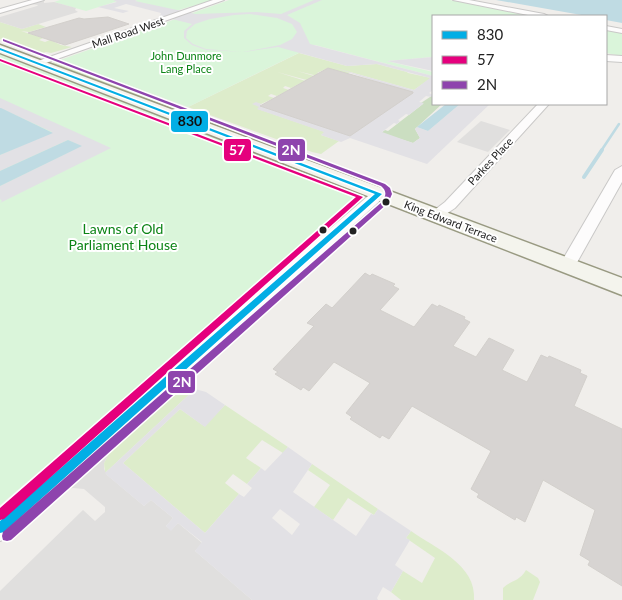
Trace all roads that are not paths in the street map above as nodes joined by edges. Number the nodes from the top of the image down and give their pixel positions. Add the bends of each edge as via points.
1 (40, 0) edge
2 (220, 0) edge
3 (458, 0) edge
4 (0, 11) edge
5 (538, 15) edge
6 (607, 28) edge
7 (622, 31) edge
8 (0, 49) edge
9 (607, 58) edge
10 (622, 59) edge
11 (37, 63) junction
12 (543, 105) edge
13 (622, 170) edge
14 (379, 194) junction
15 (446, 214) junction
16 (567, 266) junction
17 (622, 287) edge
18 (0, 528) edge

1 - 4 street
2 - 11 street, Mall Road West
3 - 5 street
6 - 7 street
8 - 11 main road, King Edward Terrace
9 - 10 street
11 - 14 main road, King Edward Terrace
12 - 15 street, Parkes Place via 470,183
13 - 16 street
14 - 15 main road, King Edward Terrace
14 - 18 street
15 - 16 main road, King Edward Terrace
16 - 17 main road, King Edward Terrace

